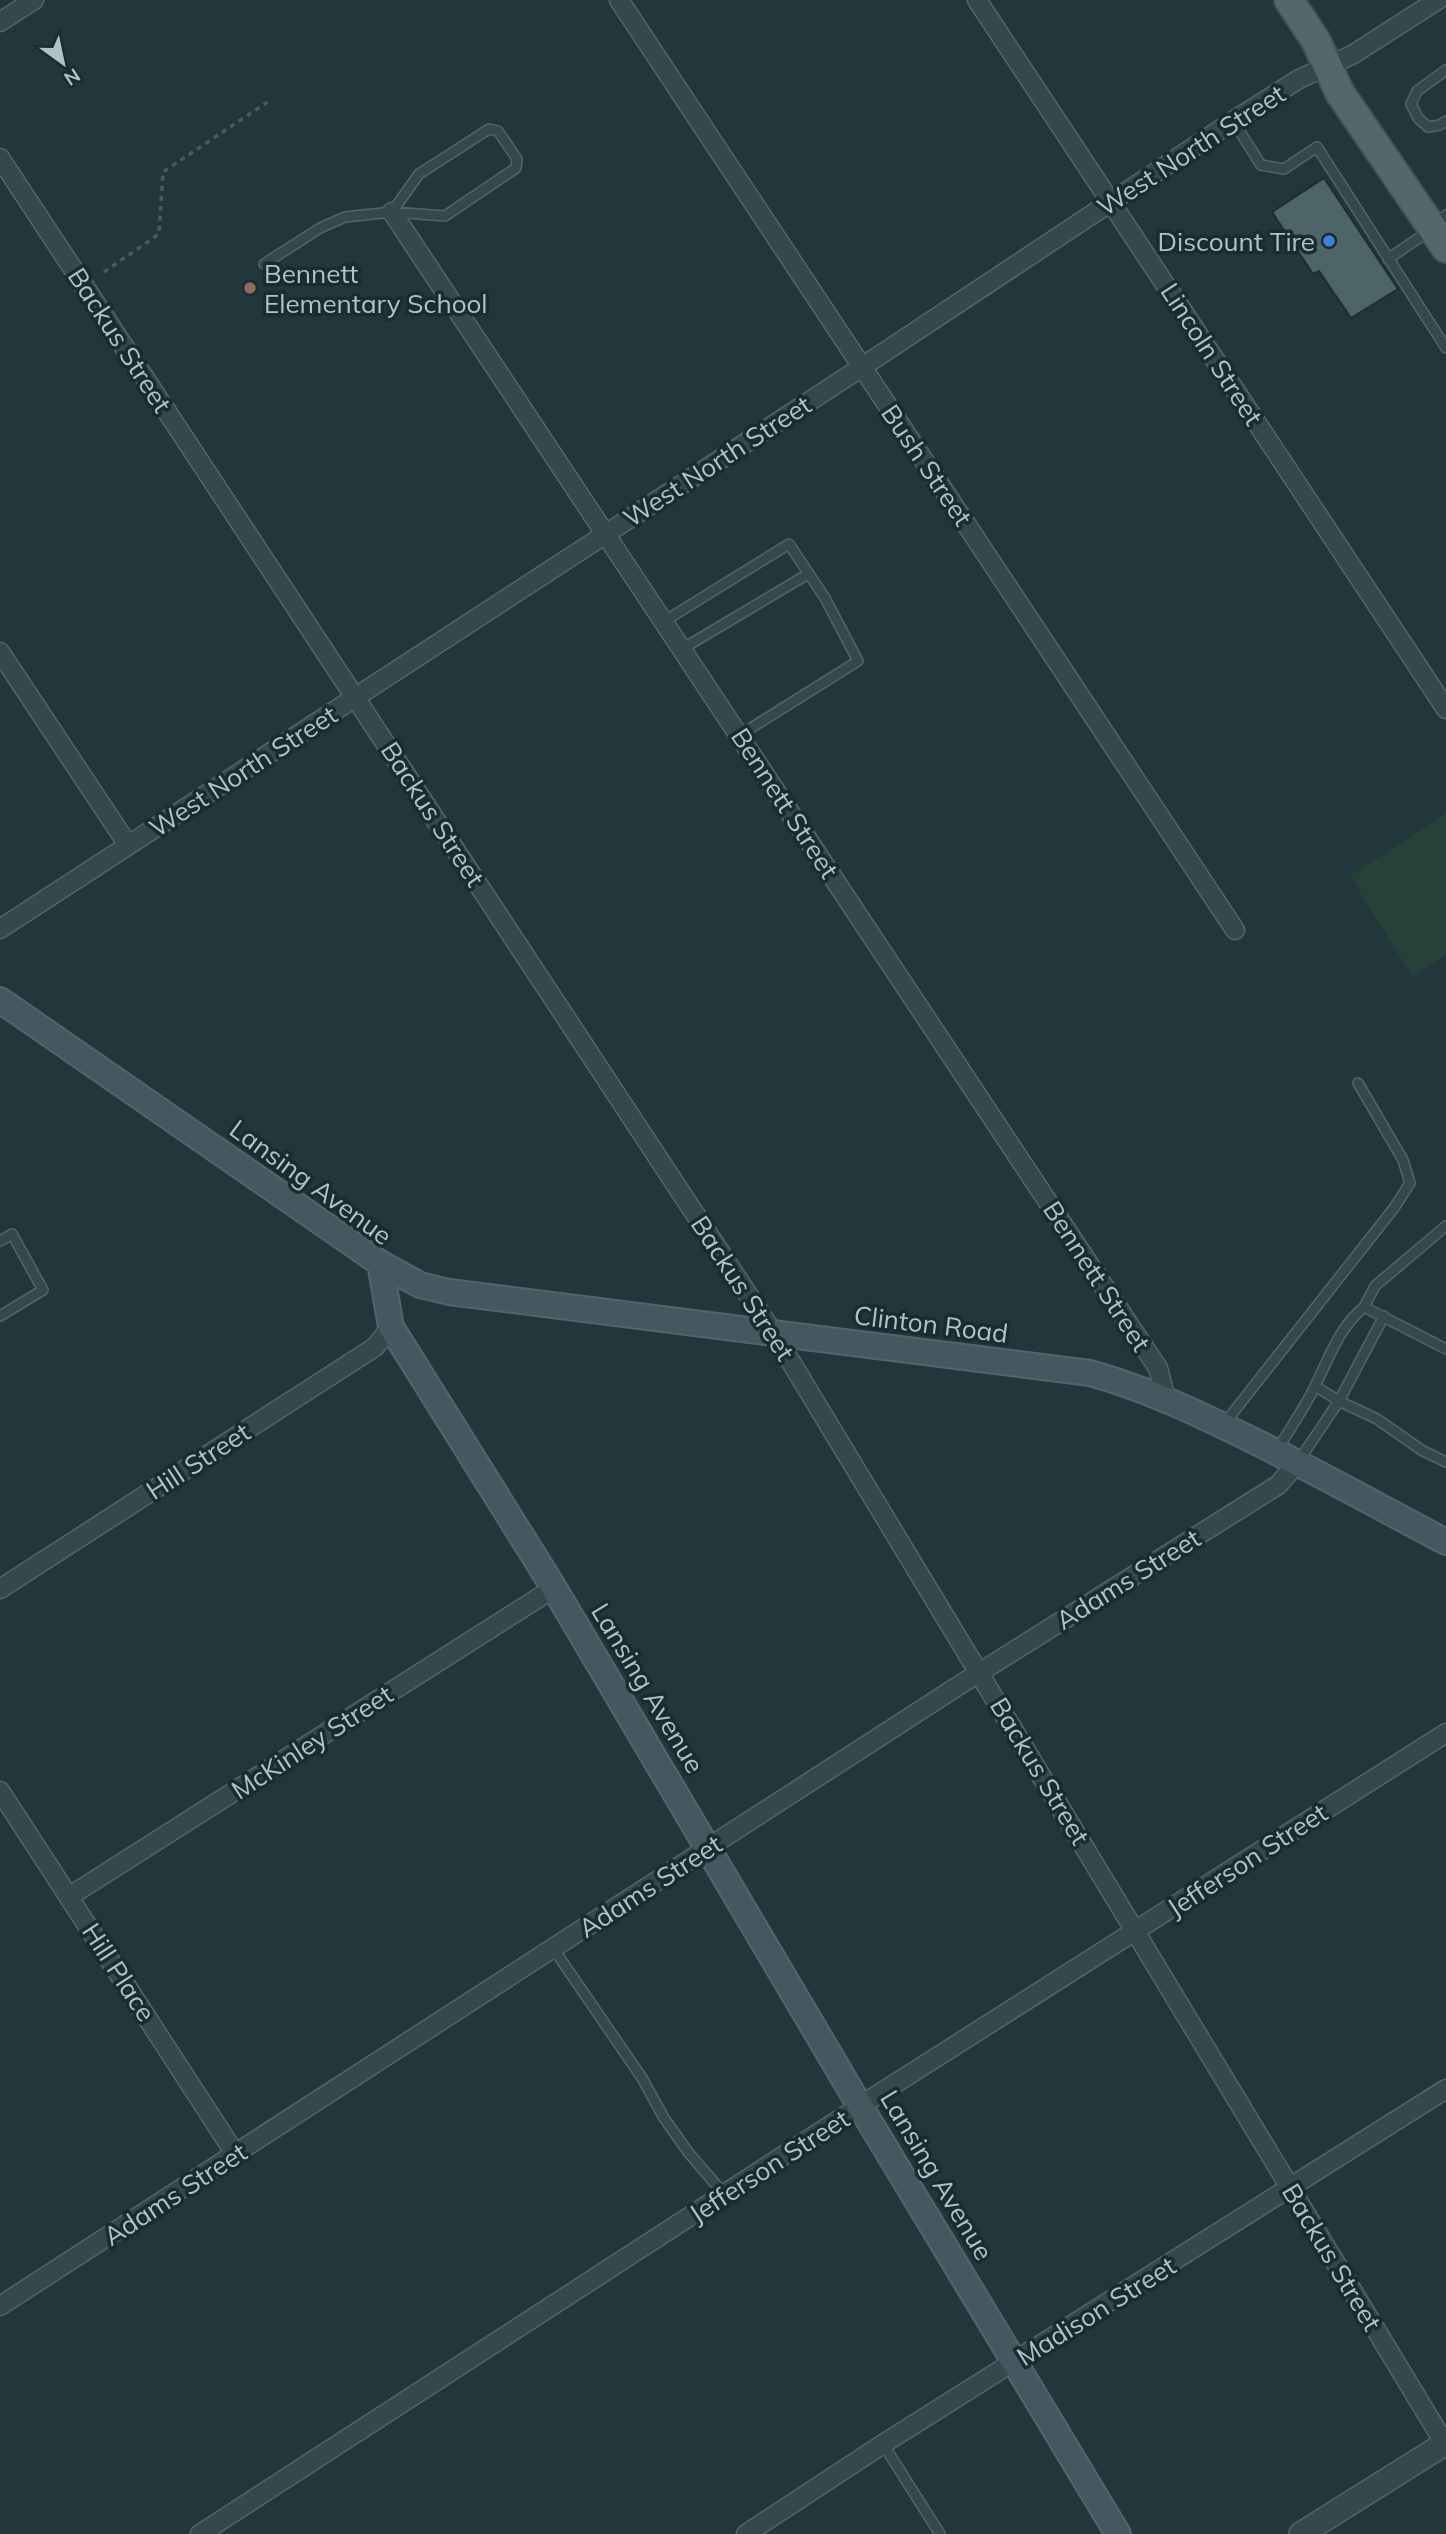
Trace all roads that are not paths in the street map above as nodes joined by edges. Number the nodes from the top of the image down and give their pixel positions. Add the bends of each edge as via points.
1 (34, 0) edge
2 (619, 0) edge
3 (977, 0) edge
4 (1289, 0) edge
5 (1438, 0) edge
6 (0, 22) edge
7 (1329, 65) junction
8 (1446, 70) edge
9 (1233, 121) junction
10 (1446, 121) edge
11 (0, 158) edge
12 (1112, 202) junction
13 (392, 212) junction
14 (1442, 230) edge
15 (1388, 259) junction
16 (264, 264) dead end
17 (1446, 348) edge
18 (862, 367) junction
19 (606, 534) junction
20 (808, 574) junction
21 (663, 622) junction
22 (682, 649) junction
23 (0, 652) edge
24 (356, 698) junction
25 (1446, 709) edge
26 (740, 735) junction
27 (128, 845) junction
28 (0, 929) edge
29 (1235, 930) dead end
30 (0, 1000) edge
31 (1358, 1083) dead end
32 (1446, 1226) edge
33 (0, 1241) edge
34 (380, 1263) junction
35 (1364, 1307) junction
36 (0, 1316) edge
37 (1384, 1316) junction
38 (391, 1328) junction
39 (774, 1335) junction
40 (1446, 1349) edge
41 (1315, 1386) junction
42 (1166, 1399) junction
43 (1339, 1401) junction
44 (1223, 1425) junction
45 (1287, 1457) junction
46 (1446, 1462) edge
47 (1446, 1542) edge
48 (554, 1588) junction
49 (0, 1589) edge
50 (980, 1672) junction
51 (1446, 1732) edge
52 (0, 1791) edge
53 (709, 1848) junction
54 (70, 1896) junction
55 (1135, 1932) junction
56 (553, 1948) junction
57 (1446, 2089) edge
58 (860, 2106) junction
59 (236, 2155) junction
60 (1291, 2188) junction
61 (724, 2194) junction
62 (0, 2306) edge
63 (1016, 2362) junction
64 (1446, 2443) edge
65 (883, 2444) junction
66 (200, 2534) edge
67 (746, 2534) edge
68 (940, 2534) edge
69 (1118, 2534) edge
70 (1301, 2534) edge

1 - 6 street
2 - 18 street, Bush Street
3 - 12 street, Lincoln Street
4 - 7 main road
5 - 7 street, West North Street
7 - 9 street, West North Street
7 - 14 main road via 1340,93
8 - 10 lane via 1417,91 1411,104 1428,127
9 - 12 street, West North Street
9 - 15 lane via 1261,165 1284,169 1317,147
11 - 24 street, Backus Street
12 - 18 street, West North Street
12 - 25 street, Lincoln Street
13 - 13 lane via 419,174 489,129 498,131 517,159 516,168 445,216
13 - 16 lane via 345,217
13 - 19 street, Bennett Street
14 - 15 lane
15 - 17 lane
18 - 19 street, West North Street
18 - 29 street, Bush Street
19 - 21 street, Bennett Street
19 - 24 street, West North Street
20 - 21 lane via 789,544
20 - 22 lane
20 - 26 lane via 858,660
21 - 22 street, Bennett Street
22 - 26 street, Bennett Street
23 - 27 street
24 - 27 street, West North Street
24 - 39 street, Backus Street
26 - 42 street, Bennett Street via 1158,1368
27 - 28 street, West North Street
30 - 34 main road, Lansing Avenue
31 - 44 lane via 1403,1160 1410,1183
32 - 35 lane via 1374,1286
33 - 36 lane via 12,1234 43,1290
34 - 38 main road, Lansing Avenue
34 - 39 main road, Clinton Road via 420,1285 449,1292
35 - 37 lane
35 - 41 lane via 1353,1316
37 - 40 lane
37 - 43 lane
38 - 48 main road, Lansing Avenue
38 - 49 street, Hill Street via 375,1347
39 - 42 main road, Clinton Road via 1090,1373
39 - 50 street, Backus Street
41 - 43 lane
41 - 45 lane
42 - 44 main road, Clinton Road
43 - 45 lane
43 - 46 lane
44 - 45 main road, Clinton Road
45 - 47 main road, Clinton Road
45 - 50 street, Adams Street via 1278,1485
48 - 53 main road, Lansing Avenue
48 - 54 street, McKinley Street
50 - 53 street, Adams Street
50 - 55 street, Backus Street
51 - 55 street, Jefferson Street
52 - 54 street, Hill Place
53 - 56 street, Adams Street
53 - 58 main road, Lansing Avenue
54 - 59 street, Hill Place
55 - 58 street, Jefferson Street
55 - 60 street, Backus Street
56 - 59 street, Adams Street
56 - 61 lane via 664,2118
57 - 60 street, Madison Street
58 - 61 street, Jefferson Street
58 - 63 main road, Lansing Avenue
59 - 62 street, Adams Street
60 - 63 street, Madison Street
60 - 64 street, Backus Street
61 - 66 street, Jefferson Street
63 - 65 street, Madison Street
63 - 69 main road, Lansing Avenue
64 - 70 street
65 - 67 street, Madison Street
65 - 68 lane

